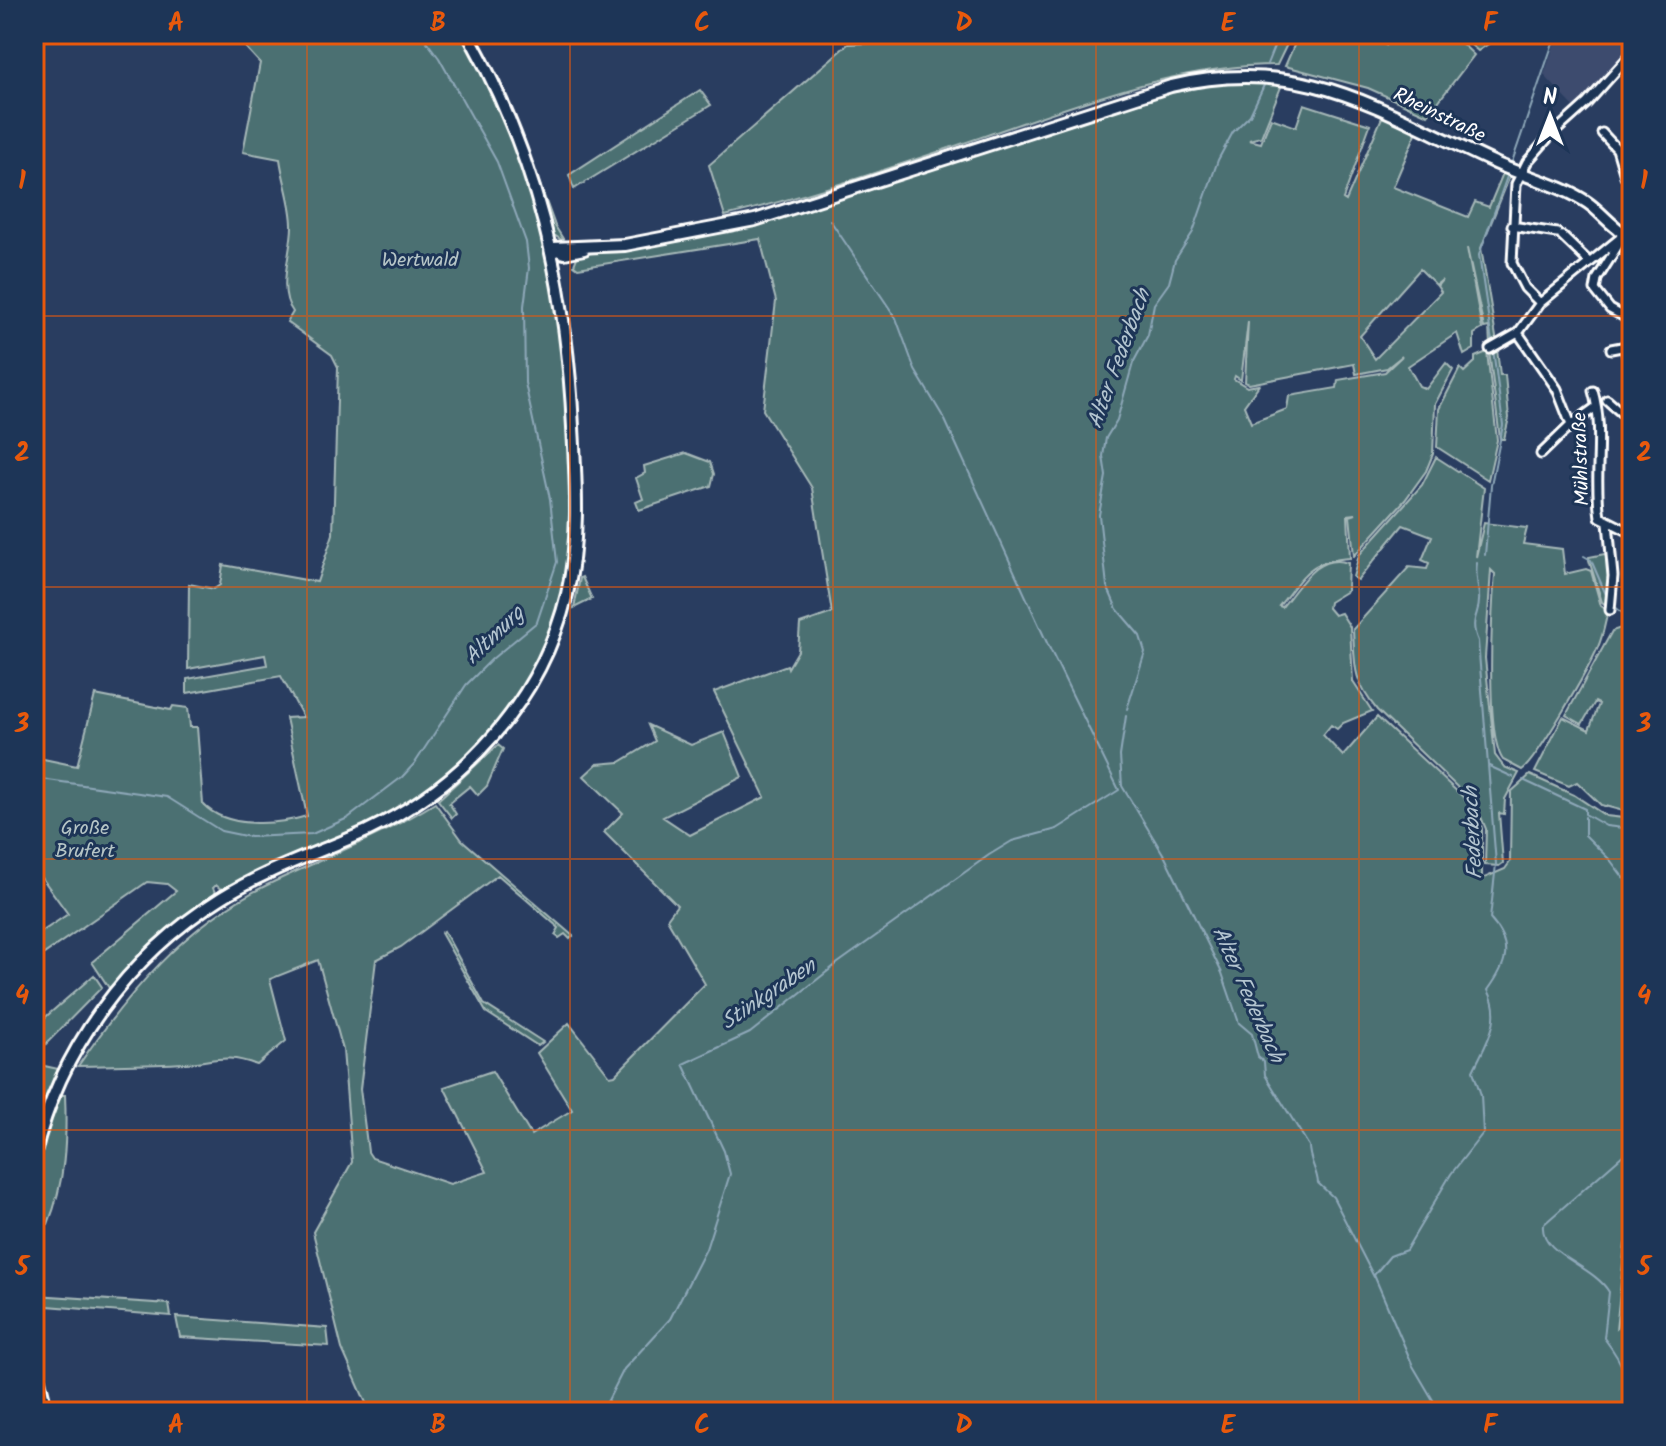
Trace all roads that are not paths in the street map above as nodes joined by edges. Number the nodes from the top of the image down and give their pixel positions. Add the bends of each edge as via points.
1 (468, 34) edge
2 (1632, 53) edge
3 (1602, 133) dead end
4 (1512, 171) junction
5 (1632, 183) edge
6 (1512, 226) junction
7 (1630, 232) edge
8 (593, 247) junction
9 (553, 248) junction
10 (571, 252) junction
11 (1589, 262) junction
12 (557, 274) junction
13 (1540, 303) junction
14 (1632, 321) edge
15 (1518, 333) junction
16 (1629, 347) edge
17 (1493, 348) dead end
18 (1611, 349) dead end
19 (1632, 374) edge
20 (1593, 391) dead end
21 (1607, 400) dead end
22 (1596, 407) junction
23 (1632, 422) edge
24 (1571, 425) junction
25 (1541, 454) dead end
26 (1608, 523) junction
27 (1632, 533) edge
28 (1610, 610) dead end
29 (34, 1157) edge
30 (34, 1360) edge
31 (47, 1412) edge

1 - 9 street via 519,141
2 - 4 street via 1587,103
3 - 5 street via 1617,149
4 - 6 street
4 - 7 street, Rheinstraße via 1575,195
4 - 8 street, Rheinstraße via 1356,97 1306,81 1226,76 1171,86 783,213 679,236
6 - 11 street via 1559,234
6 - 13 street via 1515,274
7 - 11 street
7 - 14 street via 1595,290 1610,309
8 - 9 street
8 - 10 street
9 - 10 street
9 - 12 street
10 - 12 street
11 - 13 street
12 - 29 street via 571,386 576,537 562,613 527,691 480,751 428,796 381,824 250,881 195,915 155,949 103,1008 74,1054
13 - 15 street
15 - 17 street
15 - 24 street via 1557,389
16 - 18 street
16 - 19 street
20 - 22 street, Mühlstraße
21 - 23 street
22 - 24 street
22 - 26 street, Mühlstraße via 1595,488 1600,517
24 - 25 street
26 - 27 street, Mühlstraße
26 - 28 street, Mühlstraße
30 - 31 street

